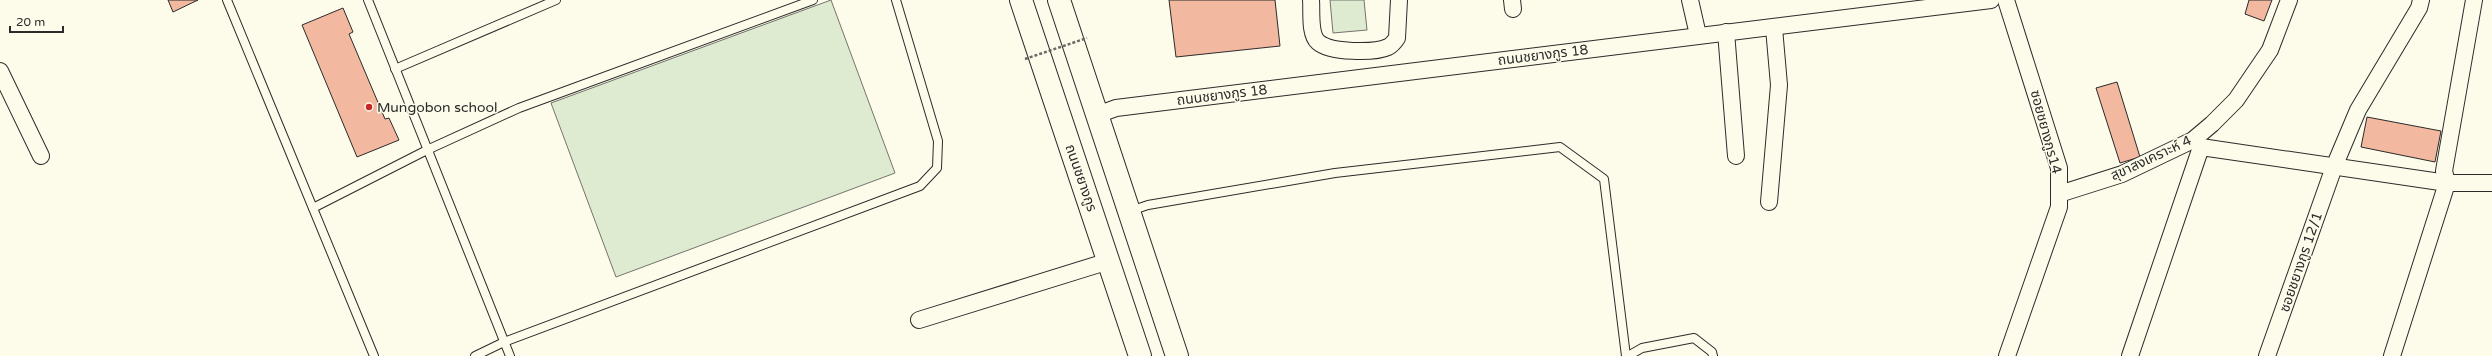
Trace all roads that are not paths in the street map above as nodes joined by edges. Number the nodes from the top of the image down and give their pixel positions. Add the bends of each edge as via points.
1 (227, 0) edge
2 (368, 0) edge
3 (556, 0) edge
4 (813, 0) edge
5 (896, 0) edge
6 (1022, 0) edge
7 (1059, 0) edge
8 (1311, 0) edge
9 (1398, 0) edge
10 (1690, 0) edge
11 (1991, 0) edge
12 (2006, 0) edge
13 (2289, 0) edge
14 (2421, 0) edge
15 (2474, 0) edge
16 (1774, 28) junction
17 (1726, 32) junction
18 (1698, 35) junction
19 (395, 69) junction
20 (0, 71) edge
21 (1097, 115) junction
22 (427, 150) junction
23 (41, 156) dead end
24 (1736, 156) dead end
25 (2334, 167) junction
26 (2492, 182) edge
27 (2447, 183) junction
28 (2059, 194) junction
29 (1769, 202) dead end
30 (313, 208) junction
31 (1129, 211) junction
32 (1109, 261) junction
33 (919, 320) dead end
34 (504, 342) junction
35 (374, 356) edge
36 (475, 356) edge
37 (510, 356) edge
38 (1140, 356) edge
39 (1177, 356) edge
40 (1627, 356) edge
41 (1713, 356) edge
42 (2007, 356) edge
43 (2130, 356) edge
44 (2267, 356) edge
45 (2392, 356) edge

1 - 30 lane
2 - 19 lane
3 - 19 lane
4 - 22 lane via 519,108
5 - 34 lane via 938,141 937,168 920,186
6 - 32 main road, ถนนชยางกูร
7 - 21 main road
8 - 9 street via 1313,32 1318,42 1332,49 1351,50 1390,46 1397,38
10 - 18 street
11 - 16 street, ถนนชยางกูร 18
12 - 28 street, ซอยชยางกูร14 via 2059,168
13 - 28 street, สุขาสงเคราะห์ 4 via 2270,50 2236,100 2212,124 2193,140 2122,174
14 - 25 street, ซอยชยางกูร 12/1 via 2393,54 2358,110
15 - 27 street via 2444,171
16 - 17 street, ถนนชยางกูร 18
16 - 29 street via 1779,85
17 - 18 street, ถนนชยางกูร 18
17 - 24 street
18 - 21 street, ถนนชยางกูร 18 via 1116,108
19 - 22 lane
20 - 23 street
21 - 31 main road
22 - 30 lane
22 - 34 lane
25 - 27 street
25 - 43 street via 2201,147
25 - 44 street, ซอยชยางกูร 12/1
26 - 27 street
27 - 45 street
28 - 42 street, ซอยชยางกูร14 via 2059,207
30 - 35 lane
31 - 39 main road
31 - 40 lane via 1148,205 1335,173 1560,147 1604,179
32 - 33 street
32 - 38 main road, ถนนชยางกูร
34 - 36 lane
34 - 37 lane
40 - 41 lane via 1642,348 1694,338 1712,352

